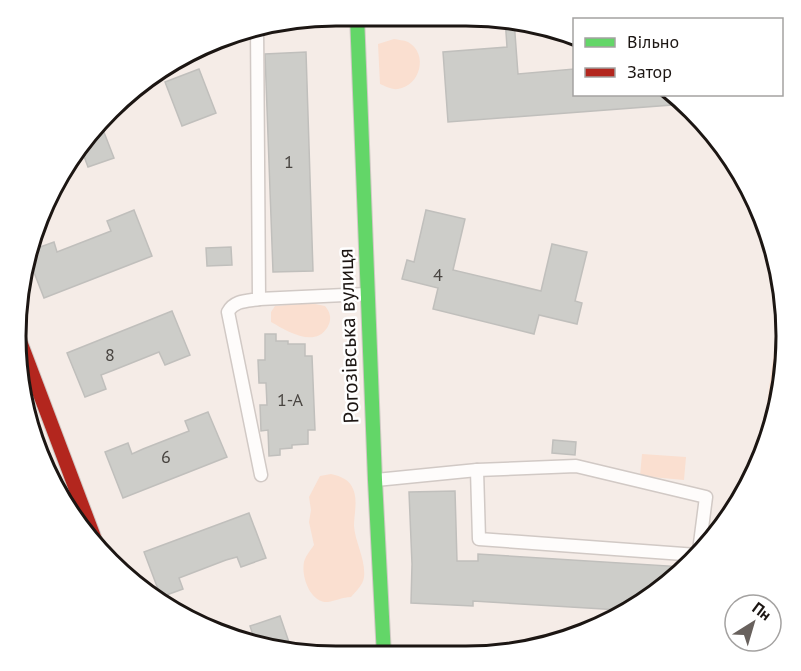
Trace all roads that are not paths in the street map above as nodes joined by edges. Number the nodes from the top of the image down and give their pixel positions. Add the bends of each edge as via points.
1 (357, 26) edge
2 (257, 35) edge
3 (367, 294) junction
4 (259, 299) junction
5 (26, 358) edge
6 (477, 470) junction
7 (261, 475) dead end
8 (375, 480) junction
9 (88, 521) edge
10 (701, 538) edge
11 (686, 554) edge
12 (383, 646) edge

1 - 3 street, Рогозівська вулиця
2 - 4 lane
3 - 4 lane
3 - 8 street, Рогозівська вулиця
4 - 7 lane via 238,302 228,312
5 - 9 street
6 - 8 lane
6 - 10 lane via 576,466 706,497
6 - 11 lane via 479,539
8 - 12 street, Рогозівська вулиця

